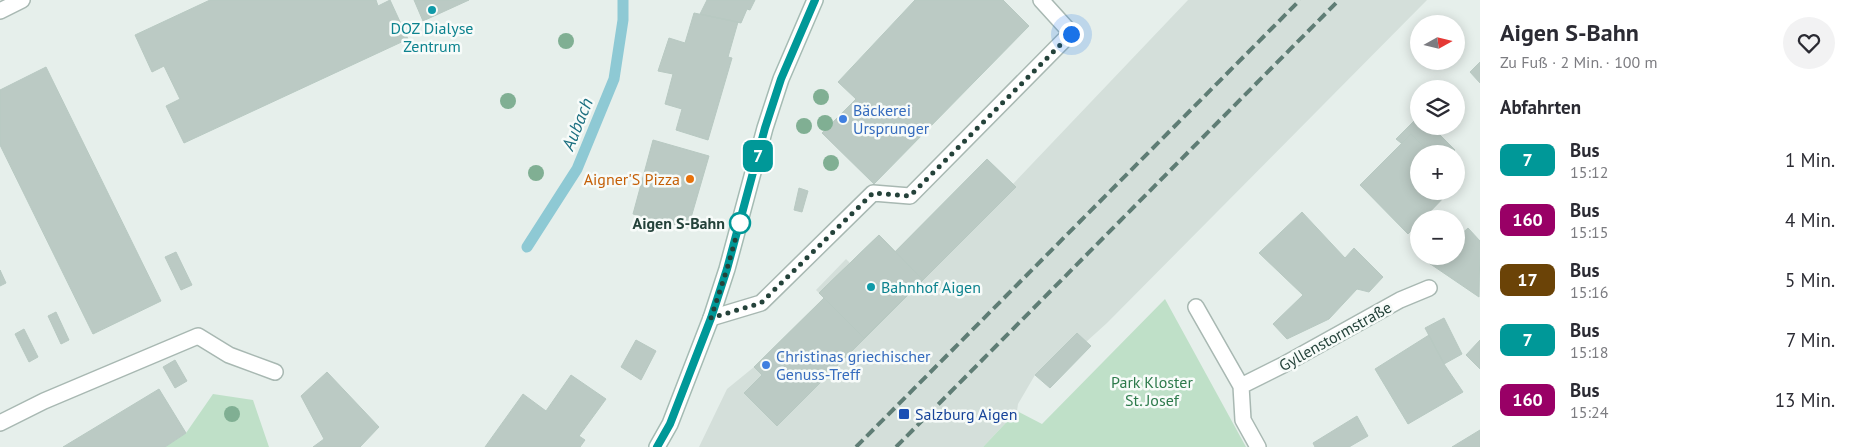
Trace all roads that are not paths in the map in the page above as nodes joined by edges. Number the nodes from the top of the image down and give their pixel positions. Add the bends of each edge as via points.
1 (22, 0) edge
2 (814, 0) edge
3 (1041, 0) edge
4 (0, 11) edge
5 (1429, 288) dead end
6 (1196, 306) dead end
7 (711, 318) junction
8 (275, 372) dead end
9 (1242, 386) junction
10 (0, 423) edge
11 (657, 447) edge
12 (1258, 447) edge

1 - 4 main road
2 - 7 main road via 778,87
3 - 7 main road via 1071,34 910,196 873,193 761,303
5 - 9 main road, Gyllenstormstraße via 1400,300
6 - 9 main road
7 - 11 main road via 670,424
8 - 10 main road via 229,355 198,336
9 - 12 main road via 1243,420

